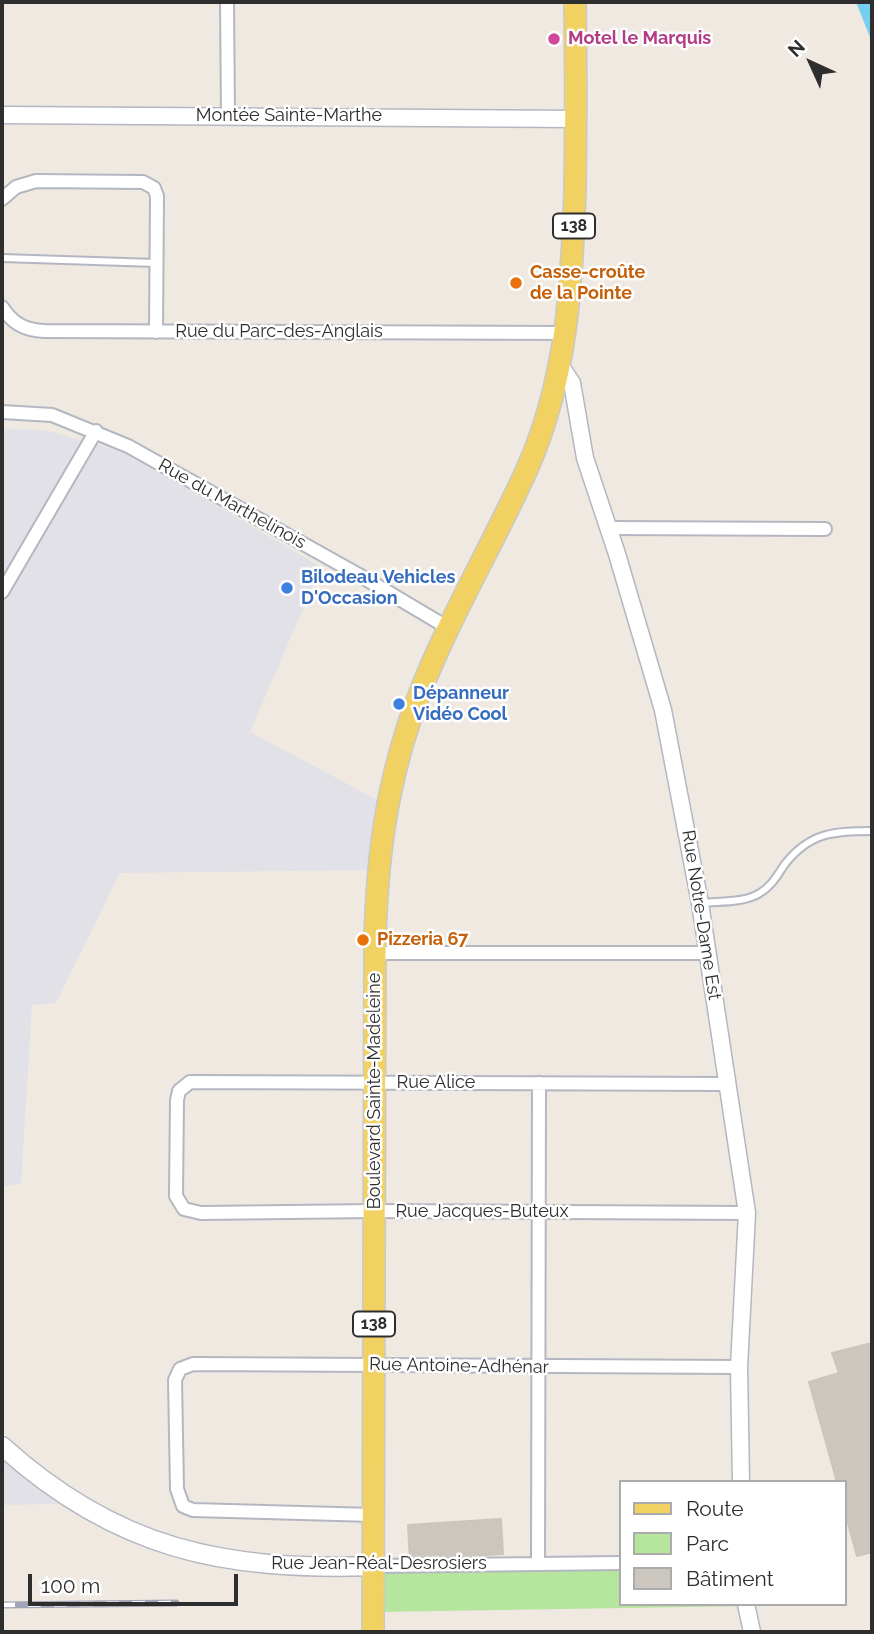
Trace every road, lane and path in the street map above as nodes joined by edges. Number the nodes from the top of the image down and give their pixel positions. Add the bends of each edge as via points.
1 (227, 2) edge
2 (575, 2) edge
3 (2, 115) edge
4 (228, 116) junction
5 (576, 119) junction
6 (5, 196) edge
7 (2, 258) edge
8 (156, 263) junction
9 (2, 307) edge
10 (156, 332) junction
11 (566, 333) junction
12 (560, 365) junction
13 (2, 412) edge
14 (96, 431) junction
15 (608, 528) junction
16 (825, 529) dead end
17 (2, 592) edge
18 (450, 629) junction
19 (872, 831) edge
20 (700, 903) junction
21 (375, 953) junction
22 (707, 953) junction
23 (374, 1083) junction
24 (540, 1083) junction
25 (725, 1084) junction
26 (179, 1203) joint
27 (375, 1211) junction
28 (540, 1211) junction
29 (747, 1213) junction
30 (374, 1364) junction
31 (539, 1367) junction
32 (739, 1367) junction
33 (2, 1446) edge
34 (741, 1480) edge
35 (373, 1515) junction
36 (618, 1563) edge
37 (538, 1564) junction
38 (373, 1566) junction
39 (746, 1606) edge
40 (373, 1632) edge
41 (752, 1632) edge

1 - 4 street
2 - 5 main road, 138
3 - 4 street, Montée Sainte-Marthe
4 - 5 street, Montée Sainte-Marthe
5 - 11 main road, 138
6 - 8 street via 36,181 147,183 157,197
7 - 8 lane
8 - 10 street
9 - 10 street, Rue du Parc-des-Anglais via 13,321 29,330
10 - 11 street, Rue du Parc-des-Anglais
11 - 12 main road, Boulevard Sainte-Madeleine / 138
12 - 15 street, Rue Notre-Dame Est via 572,383 583,448
12 - 18 main road, Boulevard Sainte-Madeleine / 138 via 532,459
13 - 14 street, Rue du Marthelinois via 52,415
14 - 17 street
14 - 18 street, Rue du Marthelinois
15 - 16 street
15 - 20 street, Rue Notre-Dame Est via 663,710
18 - 21 main road, Boulevard Sainte-Madeleine / 138 via 416,704 390,791 377,869
19 - 20 lane via 836,832 813,839 797,850 761,893
20 - 22 street, Rue Notre-Dame Est
21 - 22 street
21 - 23 main road, Boulevard Sainte-Madeleine / 138
22 - 25 street, Rue Notre-Dame Est
23 - 24 street, Rue Alice
23 - 26 street, Rue Alice via 186,1084 177,1100
23 - 27 main road, Boulevard Sainte-Madeleine / 138
24 - 25 street, Rue Alice
24 - 28 street
25 - 29 street, Rue Notre-Dame Est
26 - 27 street, Rue Jacques-Buteux via 201,1213
27 - 28 street, Rue Jacques-Buteux
27 - 30 main road, Boulevard Sainte-Madeleine / 138
28 - 29 street, Rue Jacques-Buteux
28 - 31 street
29 - 32 street, Rue Notre-Dame Est
30 - 31 street, Rue Antoine-Adhénar
30 - 35 main road, Boulevard Sainte-Madeleine / 138
30 - 35 street, Rue Antoine-Adhénar via 193,1364 180,1369 175,1380 177,1489 183,1506 193,1510
31 - 32 street, Rue Antoine-Adhénar
31 - 37 street
32 - 34 street, Rue Notre-Dame Est
33 - 38 main road, Rue Jean-Réal-Desrosiers via 83,1508 174,1548 257,1563
35 - 38 main road, Boulevard Sainte-Madeleine / 138
36 - 37 street, Rue Jean-Réal-Desrosiers
37 - 38 street, Rue Jean-Réal-Desrosiers
38 - 40 main road, Boulevard Sainte-Madeleine / 138
39 - 41 street

